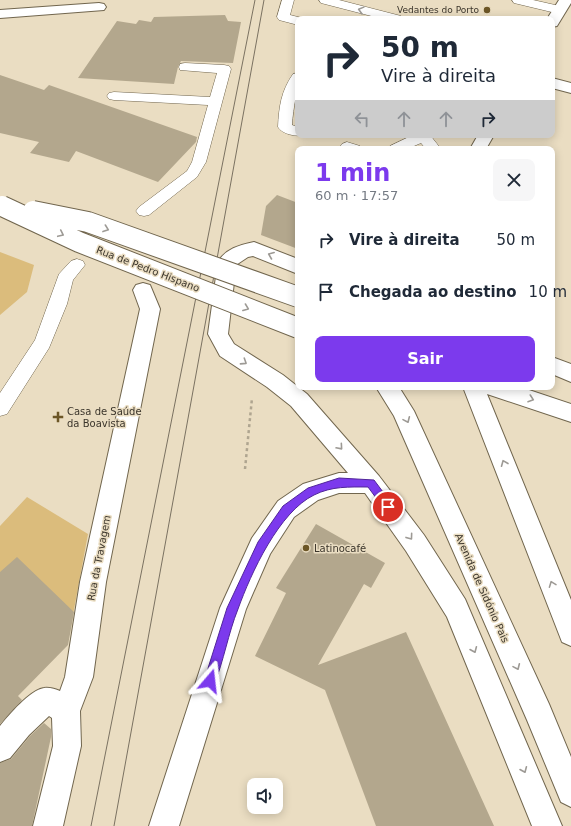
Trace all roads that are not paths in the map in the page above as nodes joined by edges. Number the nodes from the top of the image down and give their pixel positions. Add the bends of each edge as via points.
1 (288, 0) edge
2 (325, 0) edge
3 (518, 0) edge
4 (563, 5) edge
5 (99, 7) dead end
6 (0, 14) edge
7 (386, 16) edge
8 (555, 19) edge
9 (295, 20) edge
10 (185, 68) dead end
11 (295, 81) edge
12 (555, 84) edge
13 (571, 88) edge
14 (293, 94) edge
15 (114, 96) dead end
16 (216, 101) junction
17 (295, 131) edge
18 (417, 138) edge
19 (425, 138) edge
20 (402, 146) edge
21 (432, 146) edge
22 (0, 205) edge
23 (144, 211) dead end
24 (77, 264) dead end
25 (295, 266) edge
26 (143, 290) dead end
27 (295, 296) edge
28 (295, 327) edge
29 (555, 366) edge
30 (571, 373) edge
31 (389, 390) edge
32 (475, 390) edge
33 (503, 390) edge
34 (0, 408) edge
35 (571, 413) edge
36 (371, 483) junction
37 (571, 632) edge
38 (66, 711) junction
39 (0, 748) edge
40 (571, 792) edge
41 (48, 826) edge
42 (164, 826) edge
43 (547, 826) edge

1 - 9 lane via 283,17
7 -> 2 lane
3 - 4 lane
4 - 8 street
5 - 6 street
10 - 16 lane via 224,69
11 - 14 lane via 292,85
12 - 13 street
14 - 17 lane via 285,128
15 - 16 lane
16 - 23 lane via 199,162 192,174
18 - 20 lane
19 - 21 lane
22 -> 27 street, Rua de Pedro Hispano, bridge via 88,222
22 -> 28 street, Rua de Pedro Hispano, bridge via 79,242
24 - 34 lane via 65,278 43,343
25 -> 36 street via 254,249 243,251 227,262 218,334 227,350 299,400
26 - 38 street, Rua da Travagem via 150,309 93,582 80,678
29 - 30 street
31 -> 40 street, Avenida de Sidónio Pais via 403,411 539,714
37 -> 32 street
33 -> 35 street
36 - 42 street via 339,483 311,492 286,509 261,546 233,608
36 -> 43 street via 456,608
38 - 39 street via 55,703 44,702 19,725
38 - 41 street, Rua da Travagem via 67,746

